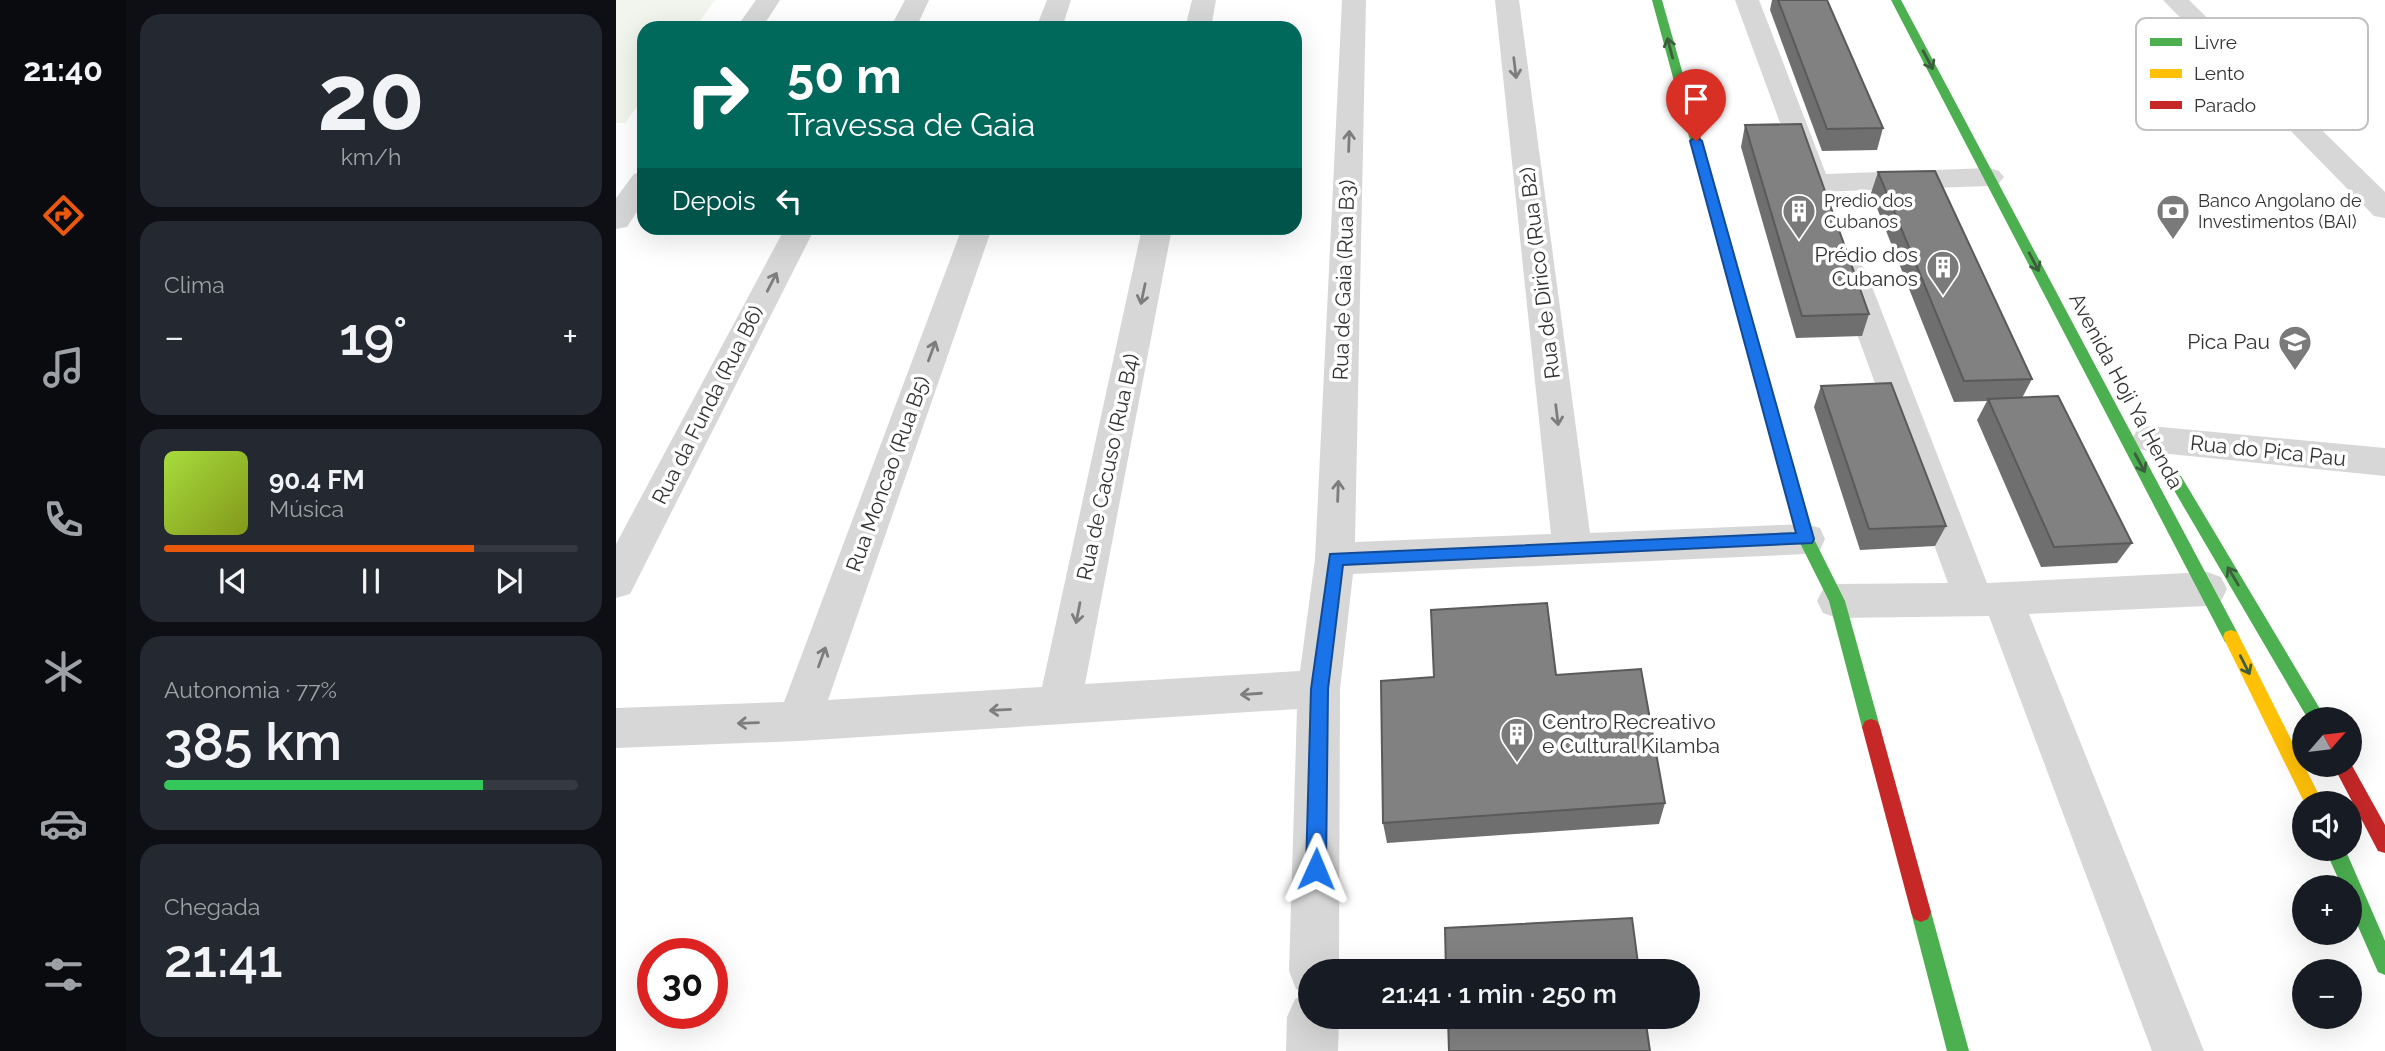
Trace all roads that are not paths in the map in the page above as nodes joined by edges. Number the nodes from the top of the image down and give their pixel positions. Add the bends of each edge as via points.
1 (768, 0) edge
2 (917, 0) edge
3 (1059, 0) edge
4 (1204, 0) edge
5 (1354, 0) edge
6 (1507, 0) edge
7 (1657, 0) edge
8 (1747, 0) edge
9 (1896, 0) edge
10 (2175, 0) edge
11 (2193, 18) edge
12 (754, 21) edge
13 (906, 21) edge
14 (1052, 21) edge
15 (1200, 21) edge
16 (2306, 130) edge
17 (1989, 177) junction
18 (637, 190) edge
19 (2385, 209) edge
20 (616, 220) edge
21 (796, 235) edge
22 (974, 235) edge
23 (1156, 235) edge
24 (1841, 248) edge
25 (2147, 433) joint
26 (2385, 462) edge
27 (1806, 539) junction
28 (1572, 547) junction
29 (1335, 559) junction
30 (616, 582) edge
31 (2207, 589) junction
32 (1988, 599) junction
33 (1837, 601) junction
34 (1320, 689) junction
35 (1059, 706) junction
36 (2311, 707) edge
37 (799, 721) junction
38 (616, 728) edge
39 (2349, 777) edge
40 (2308, 791) edge
41 (2385, 844) edge
42 (2340, 861) edge
43 (1314, 959) edge
44 (2385, 965) edge
45 (1313, 1029) edge
46 (1312, 1051) edge
47 (1958, 1051) edge
48 (2178, 1051) edge

1 - 12 street
2 - 13 street
3 - 14 street
4 - 15 street
29 -> 5 street, Rua de Gaia (Rua B3)
6 -> 28 street, Rua de Dirico (Rua B2)
27 -> 7 main road
8 - 17 street via 1821,196
9 -> 17 main road, Avenida Hoji Ya Henda
10 - 11 street
16 - 19 street
17 -> 31 main road, Avenida Hoji Ya Henda
18 - 20 street
30 -> 21 street, Rua da Funda (Rua B6)
37 -> 22 street, Rua Moncao (Rua B5)
23 -> 35 street, Rua de Cacuso (Rua B4)
24 - 32 street
25 - 26 street, Rua do Pica Pau
36 -> 25 main road, Avenida Hoji Ya Henda
27 - 28 street
27 - 33 main road
28 - 29 street
29 - 34 street, Rua de Gaia (Rua B3)
31 - 32 street
31 -> 40 main road, Avenida Hoji Ya Henda
32 - 33 street
32 - 48 street
33 - 47 main road
34 -> 35 street
34 - 43 street, Rua de Gaia (Rua B3)
35 -> 37 street
37 -> 38 street
39 - 41 main road
42 - 44 main road
45 - 46 street

